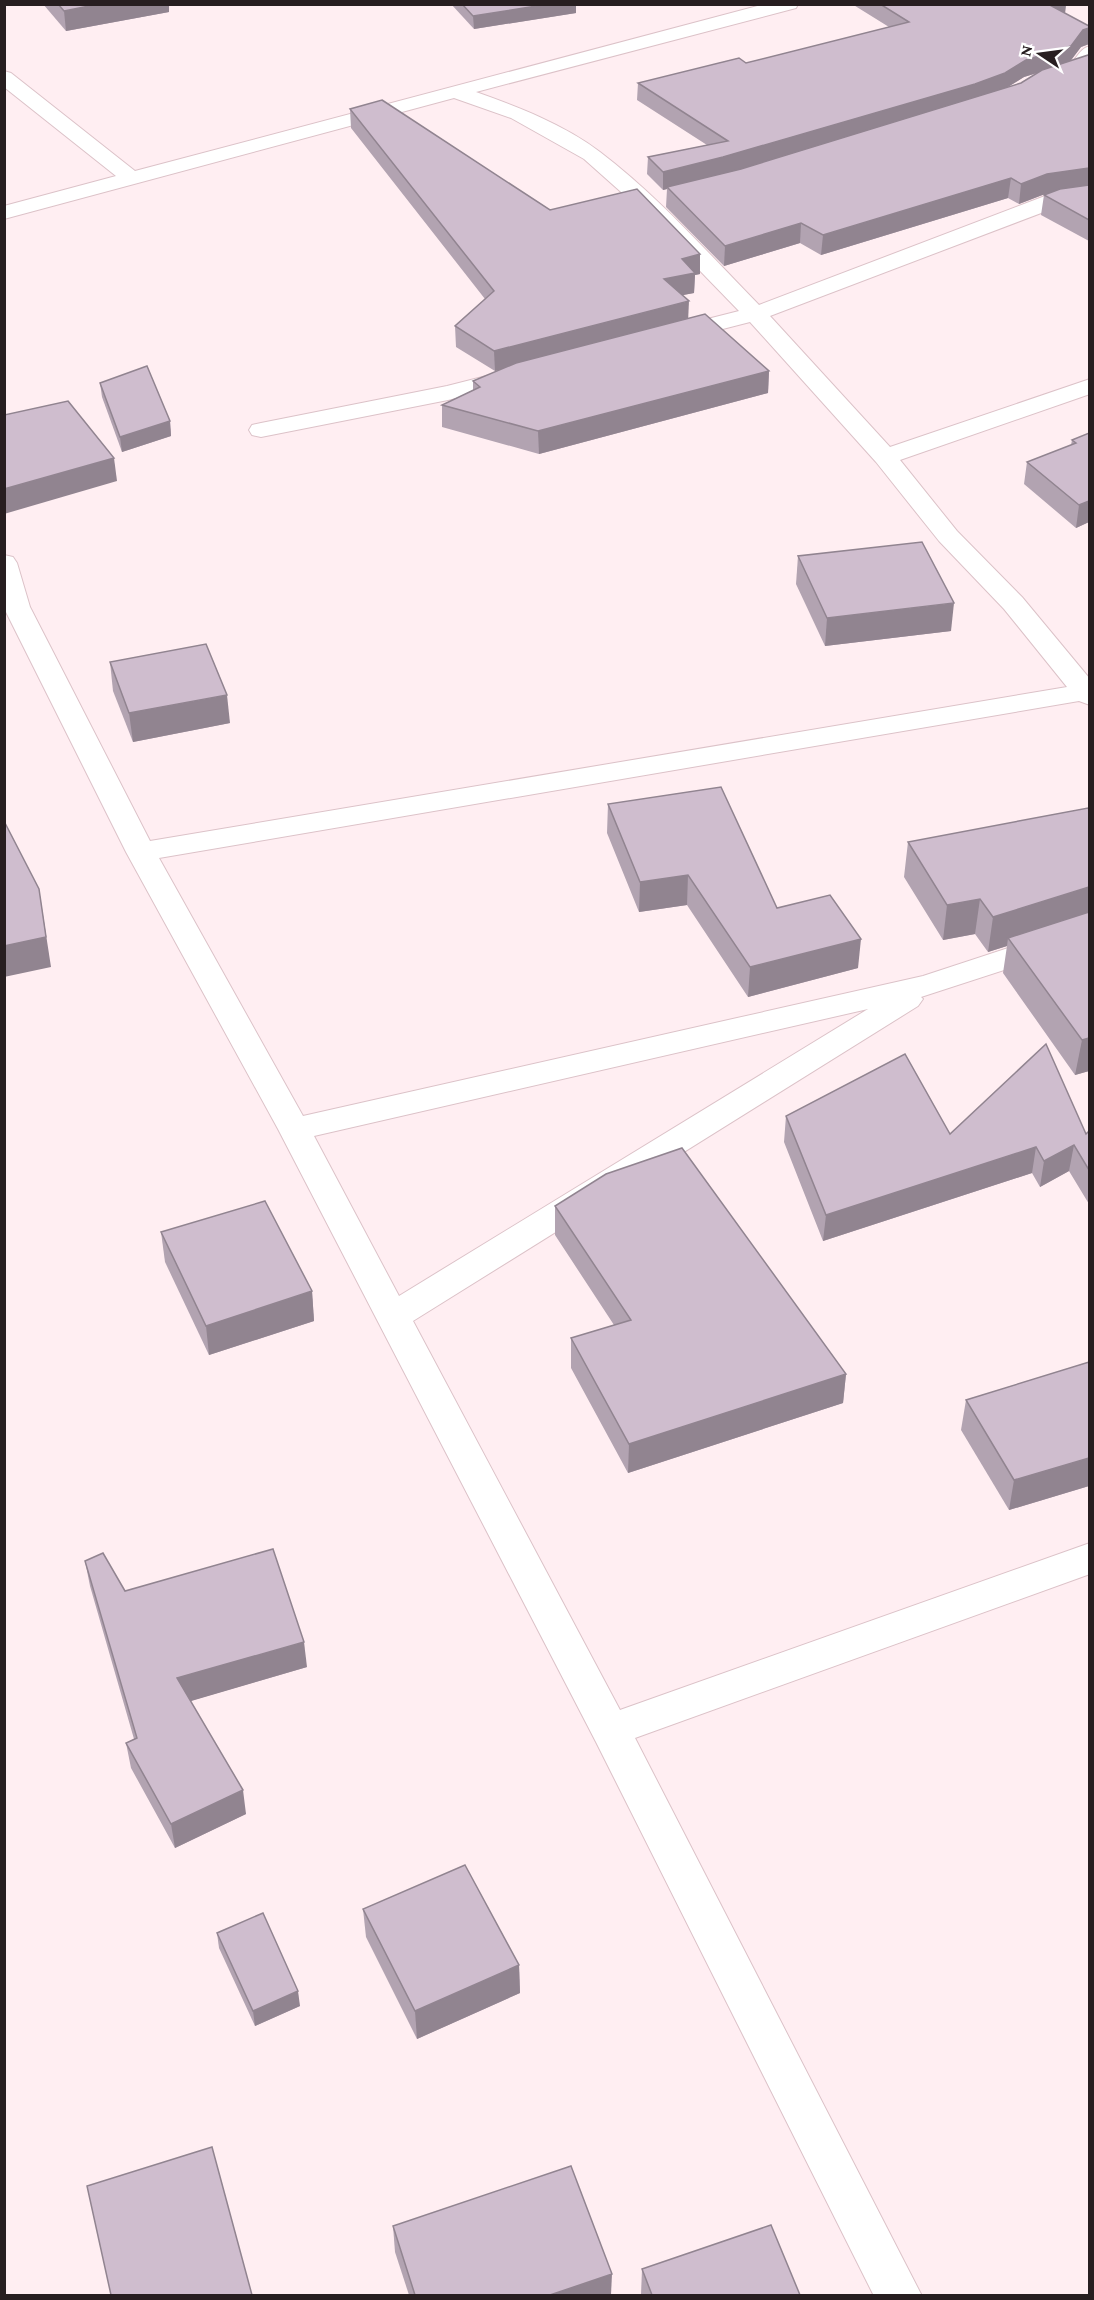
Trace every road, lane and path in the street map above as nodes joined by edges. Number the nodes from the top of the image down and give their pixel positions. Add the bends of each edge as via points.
1 (789, 4) edge
2 (1089, 52) edge
3 (4, 77) edge
4 (1032, 82) edge
5 (455, 91) junction
6 (131, 178) junction
7 (1089, 196) edge
8 (4, 213) edge
9 (755, 314) junction
10 (653, 340) edge
11 (539, 369) edge
12 (1089, 386) edge
13 (261, 430) dead end
14 (885, 457) junction
15 (4, 563) edge
16 (1088, 694) edge
17 (141, 852) junction
18 (1089, 931) edge
19 (929, 985) junction
20 (294, 1129) junction
21 (393, 1317) junction
22 (1089, 1558) edge
23 (610, 1730) junction
24 (899, 2295) edge

1 - 5 street
2 - 4 street via 1077,69
3 - 6 street
5 - 6 street
5 - 9 street via 518,114 558,135 658,200
6 - 8 street
7 - 9 street via 1053,201
9 - 10 street
9 - 14 street
11 - 13 street via 448,393
12 - 14 street
14 - 16 street via 948,536 1013,603
15 - 17 street via 17,607
16 - 17 street
17 - 20 street
18 - 19 street
19 - 20 street
19 - 21 street
20 - 21 street
21 - 23 street
22 - 23 street
23 - 24 street

